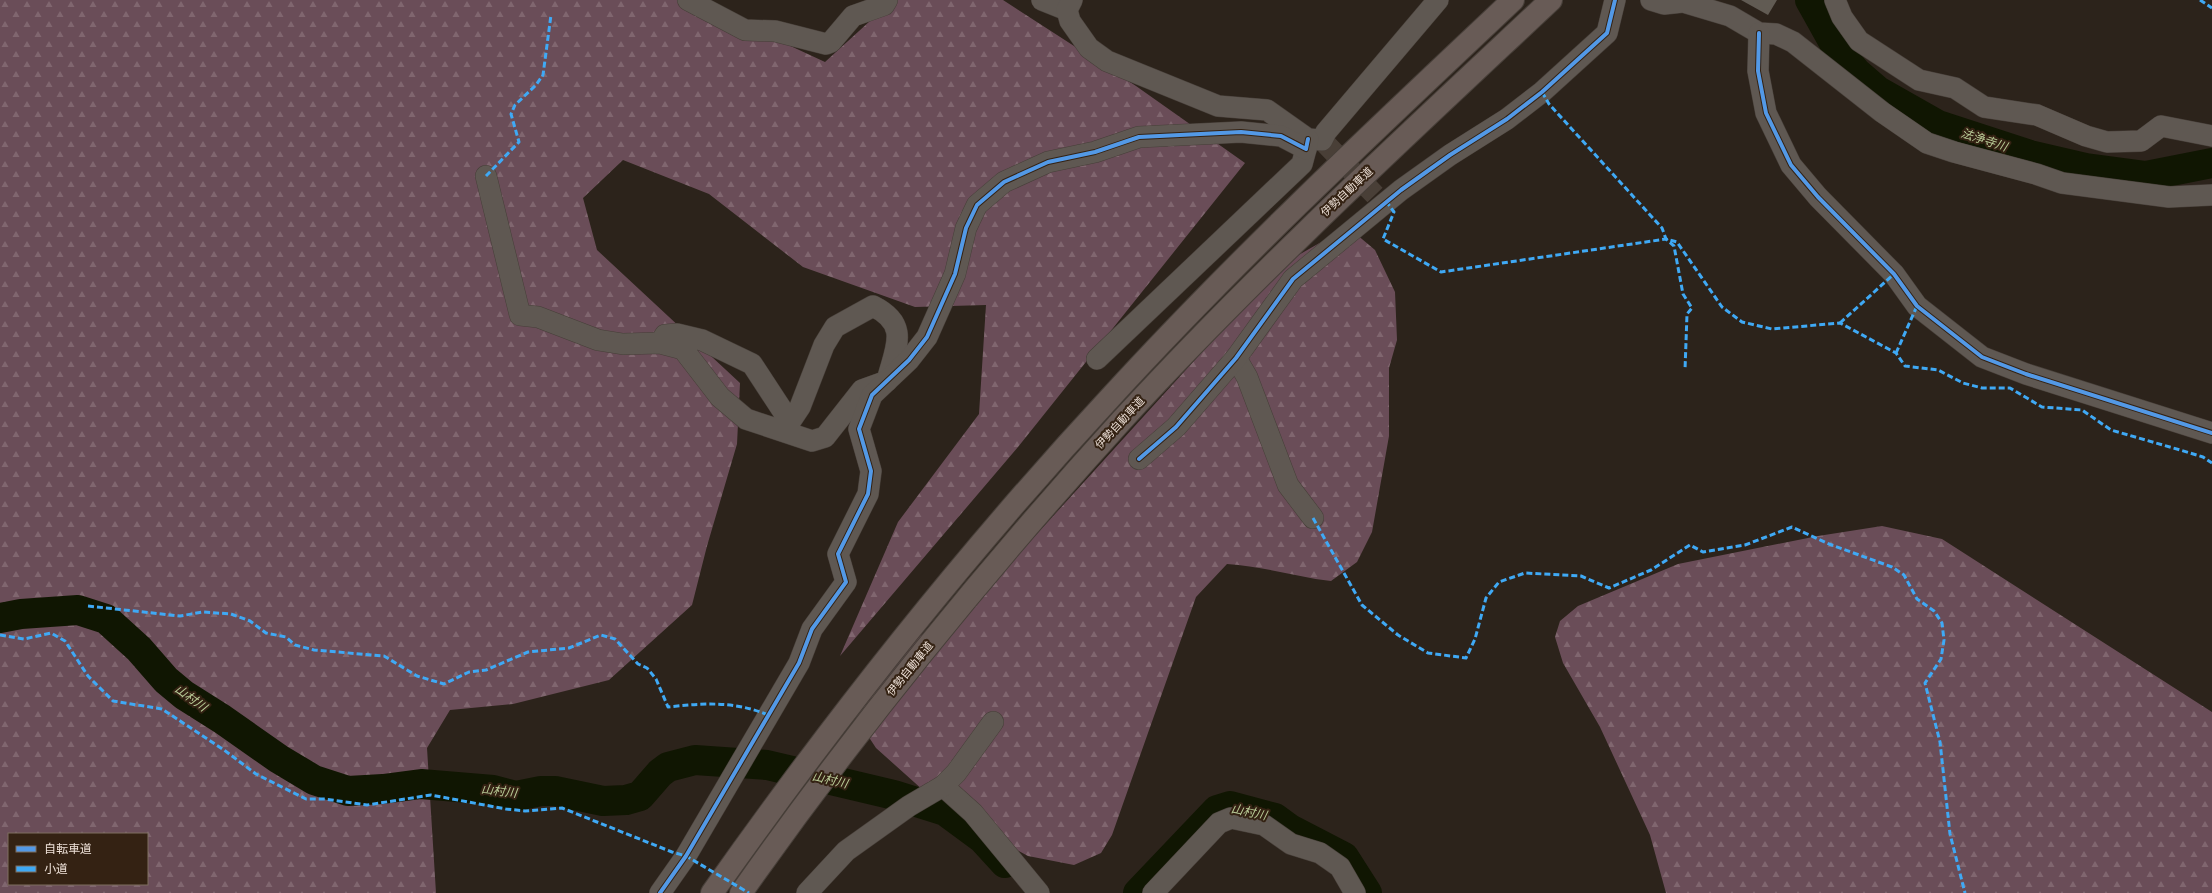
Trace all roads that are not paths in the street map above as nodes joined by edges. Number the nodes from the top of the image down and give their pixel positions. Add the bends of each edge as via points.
1 (688, 0) edge
2 (888, 0) edge
3 (1042, 0) edge
4 (1438, 0) edge
5 (1513, 0) edge
6 (1552, 0) edge
7 (1616, 0) edge
8 (1651, 0) edge
9 (1835, 0) edge
10 (1683, 1) edge
11 (1070, 5) edge
12 (1759, 33) junction
13 (2212, 136) edge
14 (1308, 144) junction
15 (486, 176) dead end
16 (2212, 195) edge
17 (660, 343) junction
18 (1236, 358) junction
19 (1097, 359) dead end
20 (887, 381) junction
21 (789, 427) junction
22 (2212, 433) edge
23 (1139, 459) dead end
24 (1313, 518) dead end
25 (993, 722) dead end
26 (943, 786) junction
27 (660, 893) edge
28 (712, 893) edge
29 (741, 893) edge
30 (807, 893) edge
31 (1039, 893) edge
32 (1153, 893) edge
33 (1355, 893) edge

1 - 2 street via 745,30 775,31 826,44 831,42 853,16 884,5
3 - 11 street
4 - 14 street via 1326,132 1322,140
5 - 28 highway via 1298,203 1204,298 1068,444 942,591 844,713
6 - 29 highway, 伊勢自動車道 via 1316,221 1123,420 960,607 859,734
7 - 18 street via 1606,33 1542,92 1507,119 1380,198 1293,279
8 - 10 street via 1664,4
9 - 13 street via 1842,17 1859,41 1919,80 1955,88 1984,108 2037,115 2107,142 2141,141 2160,126
10 - 12 street via 1730,16
11 - 14 street via 1070,21 1089,48 1107,61 1218,106 1268,110
12 - 16 street via 1776,34 1793,42 1882,112 1927,143 1940,148 2036,174 2062,184 2169,197
12 - 22 street via 1758,71 1766,113 1791,165 1818,197 1894,274 1917,306 1982,357 2026,374
14 - 19 street via 1302,164
14 - 20 street via 1281,136 1241,132 1139,138 1095,152 1048,162 1004,182 977,205 966,228 955,274 927,337
15 - 17 street via 520,315 538,317 598,340 623,344
17 - 21 street via 683,349 720,397 746,419
17 - 21 street via 665,335 677,334 702,340 752,364
18 - 23 street via 1176,427
18 - 24 street via 1247,377 1288,485
20 - 21 street via 862,390 825,437 812,441
20 - 21 street via 899,338 896,325 887,313 873,306 835,327 824,345 800,407
20 - 27 street via 872,395 859,429 871,471 868,494 838,554 846,582 812,629 799,663 686,856
25 - 26 street via 956,773
26 - 30 street via 909,806 846,851
26 - 31 street via 973,813
32 - 33 street via 1219,823 1231,818 1264,825 1291,844 1320,853 1340,867

